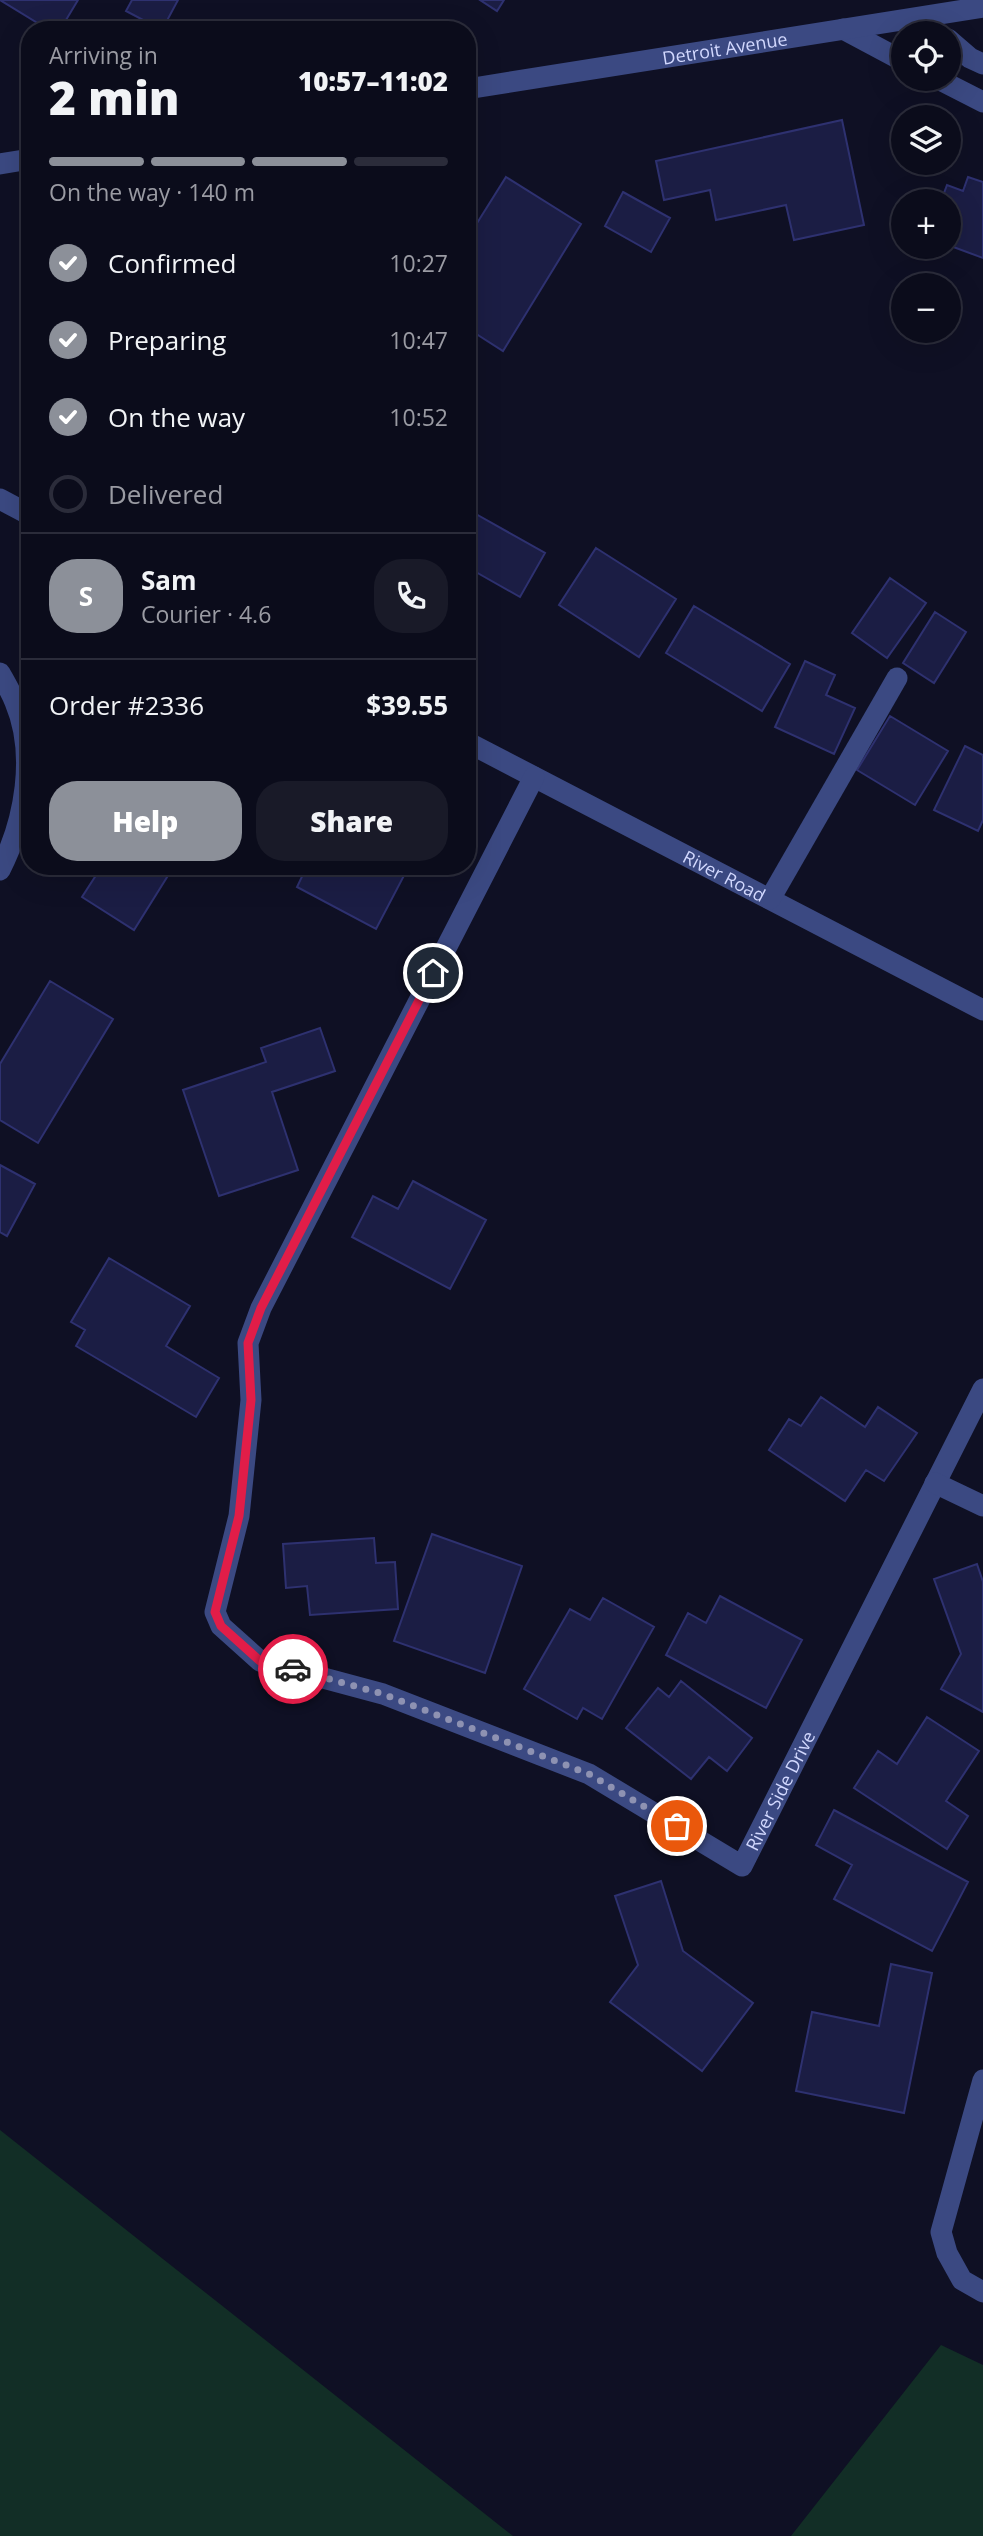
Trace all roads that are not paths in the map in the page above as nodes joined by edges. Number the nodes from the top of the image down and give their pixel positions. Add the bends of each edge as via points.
1 (983, 7) edge
2 (921, 17) junction
3 (926, 21) edge
4 (843, 29) junction
5 (961, 50) edge
6 (891, 55) edge
7 (983, 64) edge
8 (476, 88) edge
9 (961, 91) edge
10 (983, 102) edge
11 (21, 160) edge
12 (0, 164) edge
13 (0, 499) edge
14 (21, 510) edge
15 (0, 673) edge
16 (897, 678) dead end
17 (21, 726) edge
18 (476, 747) edge
19 (534, 777) junction
20 (21, 812) edge
21 (0, 870) edge
22 (770, 899) junction
23 (983, 1010) edge
24 (983, 1389) edge
25 (936, 1483) junction
26 (983, 1506) edge
27 (983, 2080) edge
28 (983, 2291) edge

1 - 2 street, Detroit Avenue
2 - 3 street
2 - 4 street, Detroit Avenue
4 - 6 street
4 - 8 street, Detroit Avenue
5 - 7 street
9 - 10 street
11 - 12 street
13 - 14 street
15 - 17 street via 16,704
16 - 22 street
18 - 19 street, River Road
19 - 22 street, River Road
19 - 25 street, River Side Drive via 274,1283 248,1343 251,1400 239,1516 215,1612 221,1626 260,1661 383,1694 589,1774 742,1866
20 - 21 street via 18,832
22 - 23 street, River Road
24 - 25 street, River Side Drive
25 - 26 street
27 - 28 street via 941,2232 962,2280

